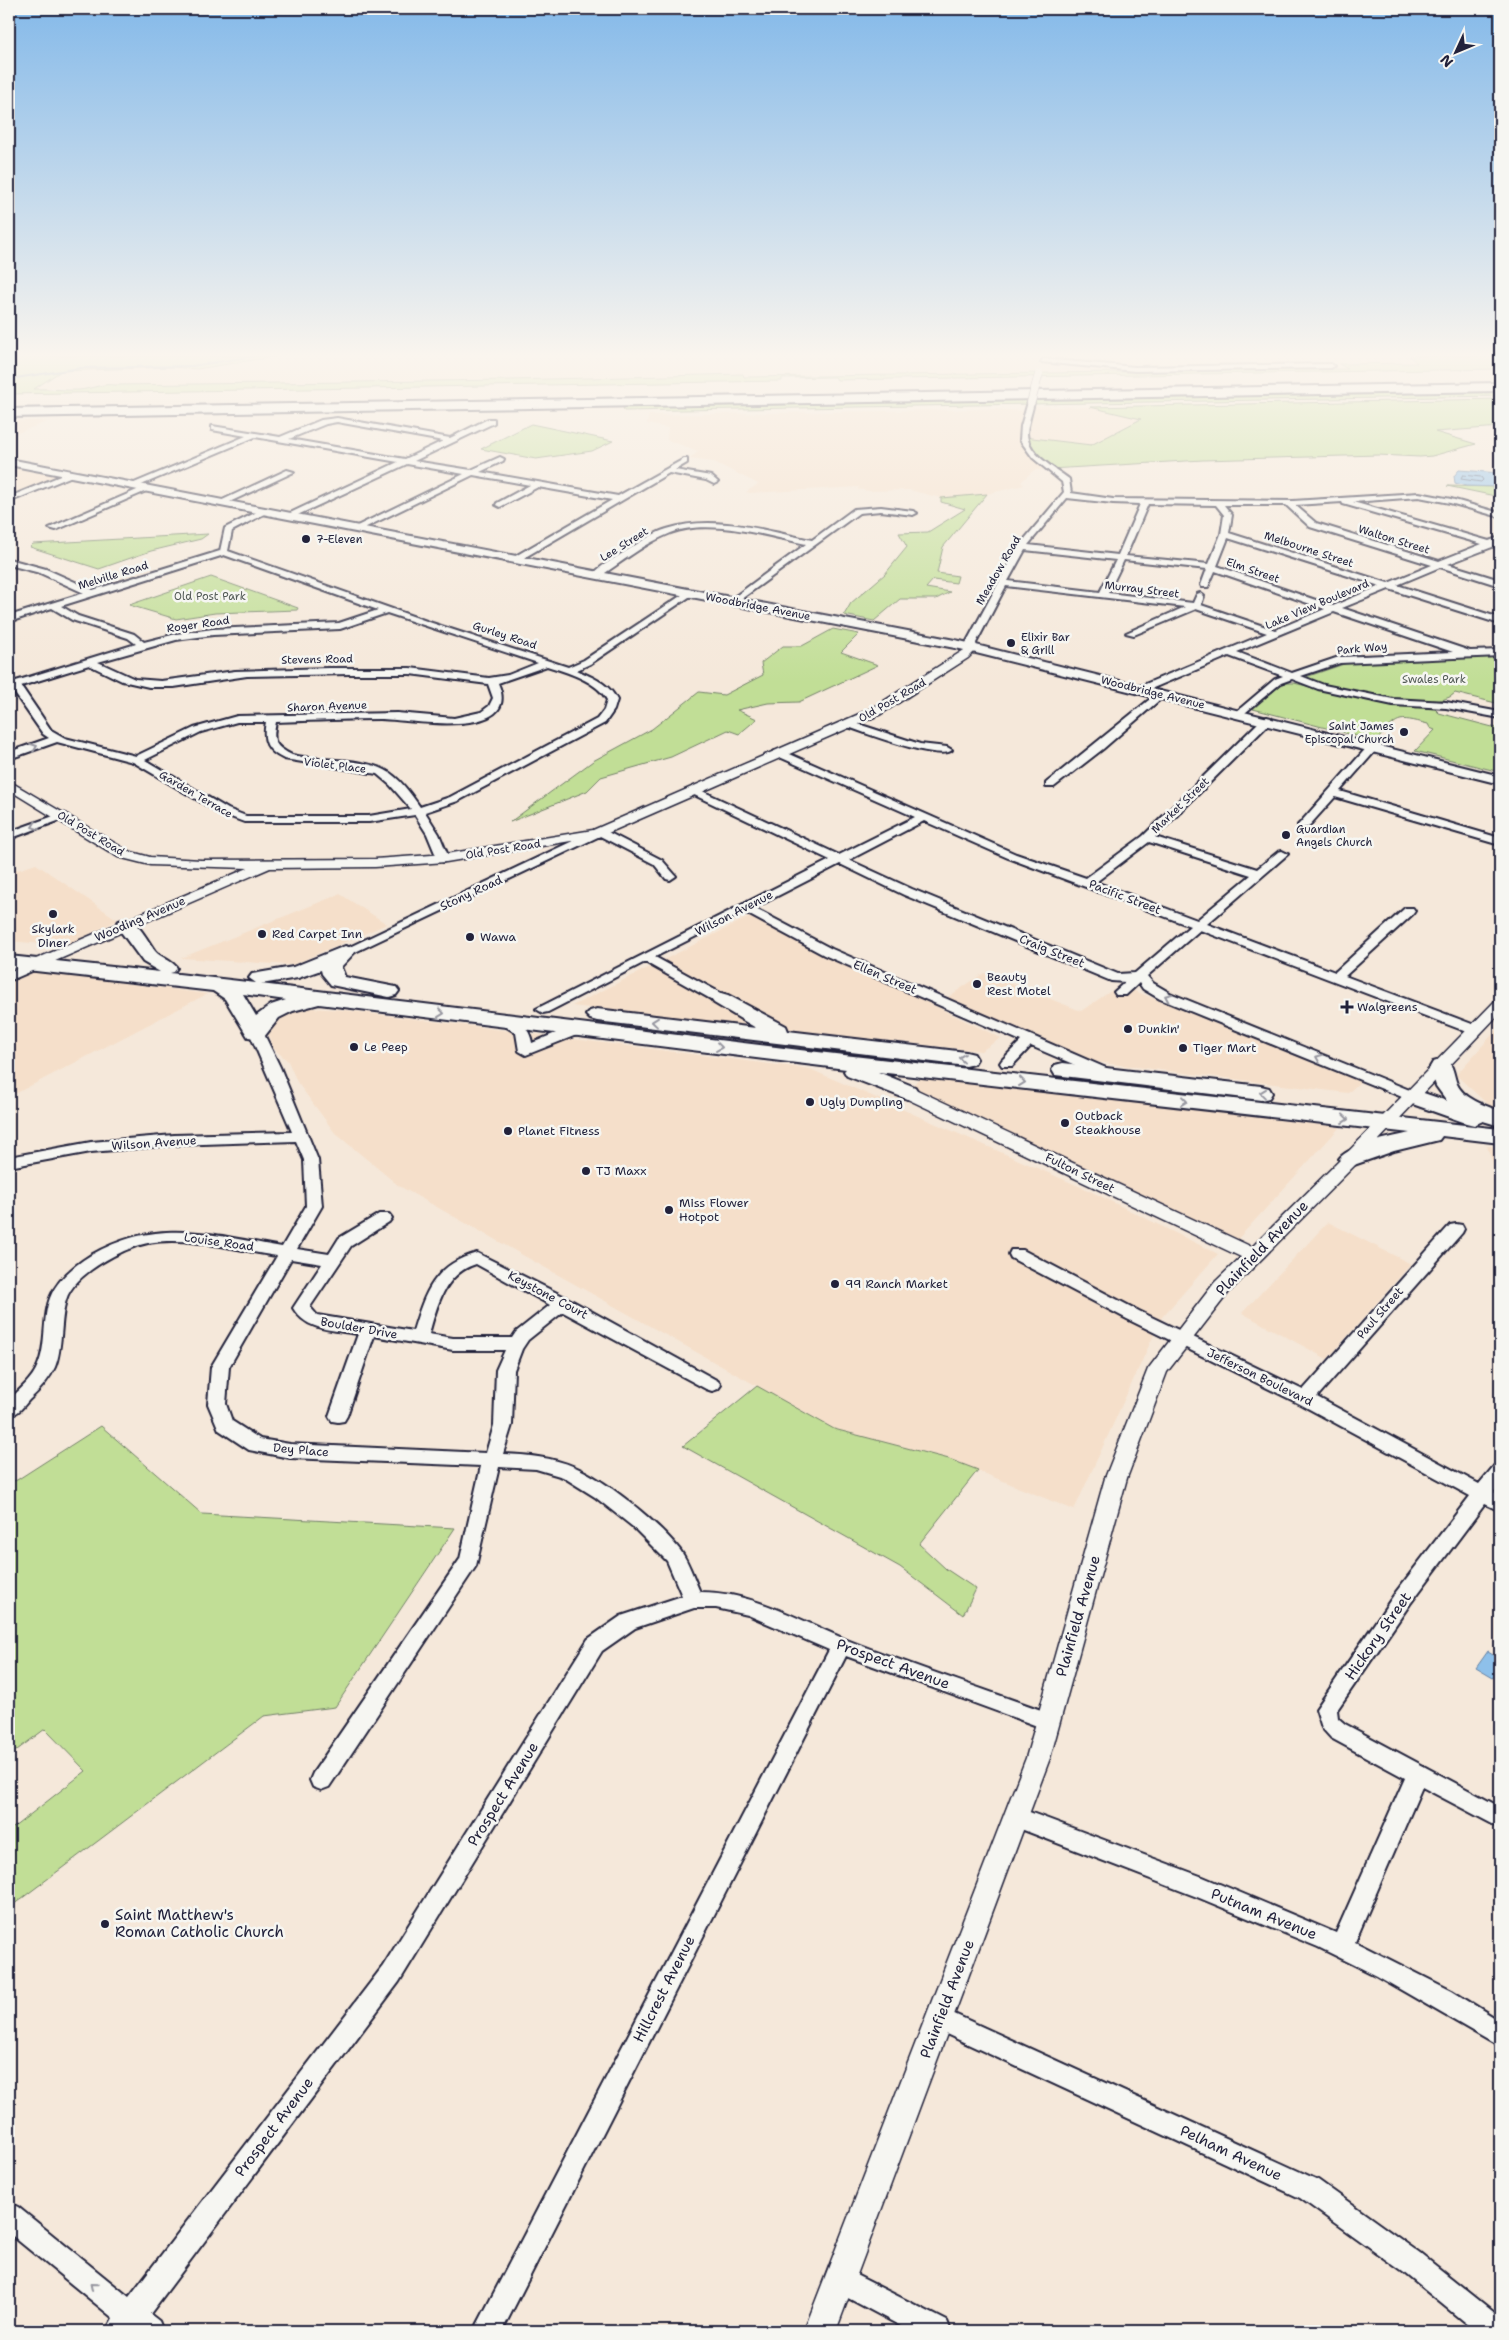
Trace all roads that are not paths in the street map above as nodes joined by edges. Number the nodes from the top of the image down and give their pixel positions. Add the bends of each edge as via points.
1 (26, 465) edge
2 (182, 465) edge
3 (399, 465) edge
4 (425, 465) edge
5 (487, 465) edge
6 (677, 465) edge
7 (1047, 465) edge
8 (668, 471) junction
9 (290, 472) dead end
10 (472, 473) junction
11 (74, 474) junction
12 (714, 482) dead end
13 (538, 484) junction
14 (132, 486) junction
15 (147, 489) junction
16 (1065, 495) junction
17 (9, 500) edge
18 (620, 500) junction
19 (1145, 501) junction
20 (1342, 501) junction
21 (1218, 502) junction
22 (220, 503) junction
23 (1288, 503) junction
24 (500, 505) dead end
25 (263, 511) junction
26 (913, 513) dead end
27 (1500, 515) edge
28 (291, 516) junction
29 (52, 528) dead end
30 (358, 529) junction
31 (1225, 534) junction
32 (1500, 539) edge
33 (813, 543) junction
34 (1490, 544) junction
35 (1022, 547) junction
36 (1500, 547) edge
37 (224, 552) junction
38 (1121, 557) junction
39 (515, 560) junction
40 (10, 564) edge
41 (1440, 565) junction
42 (1210, 567) junction
43 (596, 575) junction
44 (1002, 583) junction
45 (1500, 584) edge
46 (1205, 586) dead end
47 (1389, 586) junction
48 (92, 593) junction
49 (691, 594) junction
50 (1103, 595) junction
51 (1200, 596) dead end
52 (733, 602) junction
53 (53, 605) junction
54 (1196, 606) junction
55 (1333, 609) junction
56 (387, 610) junction
57 (9, 619) edge
58 (1500, 621) edge
59 (1131, 633) dead end
60 (1276, 633) junction
61 (143, 645) junction
62 (972, 648) junction
63 (1230, 653) junction
64 (1500, 653) edge
65 (1468, 654) junction
66 (89, 661) junction
67 (547, 663) junction
68 (569, 670) junction
69 (1289, 677) junction
70 (492, 681) junction
71 (12, 683) edge
72 (1142, 689) junction
73 (1160, 694) junction
74 (1240, 714) junction
75 (1500, 715) edge
76 (271, 720) junction
77 (1267, 720) junction
78 (849, 724) junction
79 (48, 732) junction
80 (58, 738) junction
81 (9, 745) edge
82 (1373, 747) junction
83 (947, 750) dead end
84 (779, 753) junction
85 (9, 756) edge
86 (137, 760) junction
87 (1500, 780) edge
88 (9, 785) edge
89 (1050, 785) dead end
90 (694, 791) junction
91 (1332, 793) junction
92 (417, 812) junction
93 (62, 816) junction
94 (924, 817) junction
95 (1304, 825) dead end
96 (598, 832) junction
97 (9, 836) edge
98 (1147, 838) junction
99 (1500, 842) edge
100 (1282, 854) dead end
101 (443, 858) junction
102 (840, 860) junction
103 (271, 863) junction
104 (1260, 874) junction
105 (670, 876) dead end
106 (1087, 882) junction
107 (745, 908) junction
108 (1409, 911) dead end
109 (126, 925) junction
110 (1200, 926) junction
111 (9, 948) edge
112 (345, 952) junction
113 (56, 955) junction
114 (647, 958) junction
115 (9, 962) edge
116 (34, 965) junction
117 (167, 968) junction
118 (9, 977) edge
119 (1141, 977) junction
120 (259, 978) junction
121 (1336, 978) junction
122 (219, 985) junction
123 (1121, 992) dead end
124 (400, 994) junction
125 (324, 998) junction
126 (720, 999) junction
127 (1500, 1004) edge
128 (544, 1009) junction
129 (698, 1026) junction
130 (1475, 1030) junction
131 (256, 1032) junction
132 (1030, 1039) junction
133 (838, 1043) junction
134 (800, 1057) junction
135 (1007, 1063) junction
136 (1441, 1067) junction
137 (918, 1070) junction
138 (1109, 1075) junction
139 (907, 1092) junction
140 (1398, 1109) junction
141 (1500, 1120) edge
142 (1455, 1131) junction
143 (300, 1136) junction
144 (1500, 1136) edge
145 (1351, 1159) junction
146 (9, 1162) edge
147 (384, 1218) dead end
148 (1456, 1229) dead end
149 (288, 1252) junction
150 (1017, 1254) dead end
151 (1253, 1255) junction
152 (332, 1260) junction
153 (563, 1303) junction
154 (368, 1329) junction
155 (1181, 1338) junction
156 (419, 1339) junction
157 (516, 1344) junction
158 (712, 1385) dead end
159 (1306, 1399) junction
160 (9, 1410) edge
161 (338, 1416) dead end
162 (492, 1460) junction
163 (1500, 1471) edge
164 (1492, 1500) edge
165 (694, 1600) junction
166 (841, 1646) junction
167 (1048, 1721) junction
168 (1417, 1774) junction
169 (321, 1780) dead end
170 (1016, 1817) junction
171 (1500, 1818) edge
172 (1342, 1946) junction
173 (939, 2019) junction
174 (1500, 2035) edge
175 (9, 2216) edge
176 (840, 2280) junction
177 (133, 2326) edge
178 (488, 2331) edge
179 (820, 2331) edge
180 (937, 2331) edge
181 (1496, 2331) edge

1 - 11 main road, Woodbridge Avenue
2 - 14 street
3 - 28 street
4 - 10 street
5 - 10 street
6 - 8 street
7 - 16 street, bridge via 1066,481 1068,492
8 - 12 street
8 - 18 street
9 - 22 street
10 - 13 street
10 - 30 street
11 - 14 main road, Woodbridge Avenue
11 - 17 street
13 - 18 street
13 - 24 street
14 - 15 main road, Woodbridge Avenue
15 - 22 main road, Woodbridge Avenue
15 - 29 street
16 - 19 street
16 - 35 street, Meadow Road
18 - 39 street
19 - 21 street
19 - 38 street
20 - 23 street
20 - 27 street via 1419,495
20 - 34 street
21 - 23 street
21 - 31 street via 1228,515
22 - 25 main road, Woodbridge Avenue
23 - 41 street, Walton Street via 1313,525
25 - 28 main road, Woodbridge Avenue
25 - 37 street via 228,530
26 - 33 street via 886,509 857,512
28 - 30 main road, Woodbridge Avenue
30 - 39 main road, Woodbridge Avenue
31 - 42 street
31 - 47 street, Melbourne Street
32 - 34 street, Lake View Boulevard
33 - 43 street, Lee Street via 724,527 685,527 659,536
33 - 52 street
34 - 36 street
34 - 41 street, Lake View Boulevard
35 - 38 street, Elm Street
35 - 44 street, Meadow Road
37 - 48 street, Melville Road
37 - 56 street, Gurley Road
38 - 42 street, Elm Street
38 - 50 street
39 - 43 main road, Woodbridge Avenue
40 - 48 street via 43,571
41 - 45 street, Walton Street
41 - 47 street, Lake View Boulevard
42 - 46 street
42 - 55 street, Elm Street
43 - 49 main road, Woodbridge Avenue
44 - 50 street, Murray Street
44 - 62 street, Meadow Road via 971,643
47 - 55 street, Lake View Boulevard
47 - 58 street, Melbourne Street
48 - 53 street, Melville Road
49 - 52 main road, Woodbridge Avenue
49 - 68 street via 587,662
50 - 54 street, Murray Street
51 - 54 street
52 - 62 main road, Woodbridge Avenue
53 - 57 street, Melville Road
53 - 61 street via 75,618 131,636
54 - 59 street
54 - 60 street, Murray Street
55 - 60 street, Lake View Boulevard
55 - 65 street, Elm Street
56 - 61 street, Roger Road via 340,626 213,632
56 - 67 street, Gurley Road
60 - 63 street, Lake View Boulevard
61 - 66 street, Roger Road
62 - 72 main road, Woodbridge Avenue
62 - 78 street, Old Post Road via 902,696
63 - 69 street
63 - 72 street, Lake View Boulevard
64 - 65 street, Park Way
65 - 69 street, Park Way via 1339,660
66 - 70 street, Stevens Road via 128,680 161,685 245,673 358,671 413,672
66 - 71 street, Roger Road
67 - 68 street, Gurley Road
67 - 70 street, Stevens Road
68 - 92 street, Gurley Road via 608,692 612,700 601,721 454,799
69 - 74 street, Park Way via 1278,680
69 - 75 street via 1369,698 1446,705
70 - 76 street, Sharon Avenue via 498,702 492,710 466,720 441,722 399,716
71 - 79 street, Garden Terrace
72 - 73 main road, Woodbridge Avenue
73 - 74 main road, Woodbridge Avenue
73 - 89 street
74 - 77 main road, Woodbridge Avenue
76 - 86 street, Sharon Avenue via 237,719 202,727
76 - 92 street, Violet Place via 269,738 274,750 306,762 350,765 382,773 397,785
77 - 82 main road, Woodbridge Avenue
77 - 98 street, Market Street
78 - 83 street via 919,747
78 - 84 street, Old Post Road
79 - 80 street, Garden Terrace
79 - 81 street
85 -> 80 street
80 - 86 street, Garden Terrace
82 - 87 main road, Woodbridge Avenue
82 - 91 street
84 - 90 street, Old Post Road
84 - 94 street, Pacific Street
86 - 92 street, Garden Terrace via 244,819 369,819
88 - 93 street, Old Post Road
90 - 96 street, Old Post Road
90 - 102 street, Craig Street
91 - 95 street
91 - 99 street
92 - 101 street, Violet Place via 432,832
93 -> 97 street
93 - 103 street, Old Post Road via 123,854 150,861
94 - 102 street, Wilson Avenue
94 - 106 street, Pacific Street via 1012,856
96 - 101 street, Old Post Road
96 - 105 street via 658,862
96 - 112 street, Stony Road
98 - 104 street
98 - 106 street, Market Street
100 - 104 street
101 - 103 street, Old Post Road via 375,863
102 - 107 street, Wilson Avenue
102 - 119 street, Craig Street via 908,892 1116,978
103 - 109 street, Wooding Avenue
104 - 110 street
106 - 110 street, Pacific Street
107 - 114 street, Wilson Avenue
107 - 132 street, Ellen Street via 828,952
108 - 121 street
109 - 113 street, Wooding Avenue
109 - 117 highway via 150,958
110 - 119 street
110 - 121 street, Pacific Street
111 - 113 highway
112 - 120 highway via 298,972
112 - 124 highway via 331,966 338,981
113 - 116 street, Wooding Avenue
113 - 117 highway
114 - 126 street
114 - 128 street, Wilson Avenue
115 - 116 highway
116 - 118 street, Wooding Avenue
116 - 122 highway
117 - 120 highway
119 - 123 street
140 -> 119 street via 1165,996 1148,986
120 - 124 highway
121 - 130 street, Pacific Street
122 - 125 highway
122 - 131 highway via 233,995
124 - 128 highway
125 - 131 highway via 277,1010 261,1021
125 -> 134 highway
126 - 129 highway via 724,1009 722,1014
126 - 133 highway via 787,1035
127 - 130 street, Plainfield Avenue
129 -> 128 highway
129 - 133 highway
130 - 136 street, Plainfield Avenue
131 - 143 street, Dey Place
132 - 135 street
132 - 138 street, Ellen Street
135 -> 133 highway
134 - 137 highway
134 - 139 highway via 843,1067
135 - 138 highway
136 - 140 street, Plainfield Avenue
136 - 141 highway via 1451,1092
137 - 139 highway via 899,1078 899,1086
137 -> 140 highway
140 -> 138 highway
139 - 151 street, Fulton Street
140 - 141 highway
140 - 142 highway
140 - 145 street, Plainfield Avenue
142 - 144 highway
142 - 145 highway via 1410,1139
143 - 146 street, Wilson Avenue via 174,1140 91,1147
143 - 149 street, Dey Place via 311,1160 314,1206
145 - 151 street, Plainfield Avenue
147 - 152 street, Boulder Drive via 345,1242
148 - 159 street, Paul Street
149 - 152 street, Louise Road
149 - 160 street, Louise Road via 183,1236 147,1238 99,1256 67,1284 58,1298 47,1366
149 - 162 street, Dey Place via 220,1367 217,1404 225,1425 255,1445 290,1451
150 - 155 street, Jefferson Boulevard
151 - 155 street, Plainfield Avenue
152 - 154 street, Boulder Drive via 301,1308 318,1321
153 - 156 street, Keystone Court via 481,1258 472,1259 453,1267 436,1287
153 - 157 street via 525,1332
153 - 158 street, Keystone Court
154 - 156 street, Boulder Drive
154 - 161 street
155 - 159 street, Jefferson Boulevard
155 - 167 street, Plainfield Avenue via 1158,1369 1116,1478
156 - 157 street, Boulder Drive via 453,1344
157 - 162 street via 505,1370 503,1425
159 - 164 street, Jefferson Boulevard
162 - 165 street, Dey Place via 544,1464 569,1472 602,1492 640,1522 674,1556
162 - 169 street via 469,1561
163 - 164 street, Hickory Street
164 - 168 street, Hickory Street via 1404,1598 1326,1709 1329,1722 1338,1731
165 - 166 street, Prospect Avenue via 716,1600 751,1607
165 - 177 street, Prospect Avenue via 628,1622 595,1645 391,1974
166 - 167 street, Prospect Avenue
166 - 178 street, Hillcrest Avenue
167 - 170 street, Plainfield Avenue
168 - 171 street
168 - 172 street
170 - 172 street, Putnam Avenue
170 - 173 street, Plainfield Avenue
172 - 174 street, Putnam Avenue via 1463,2010
173 - 176 street, Plainfield Avenue
173 - 181 street, Pelham Avenue via 1309,2189 1412,2263
177 -> 175 street
176 - 179 street, Plainfield Avenue
176 - 180 street

